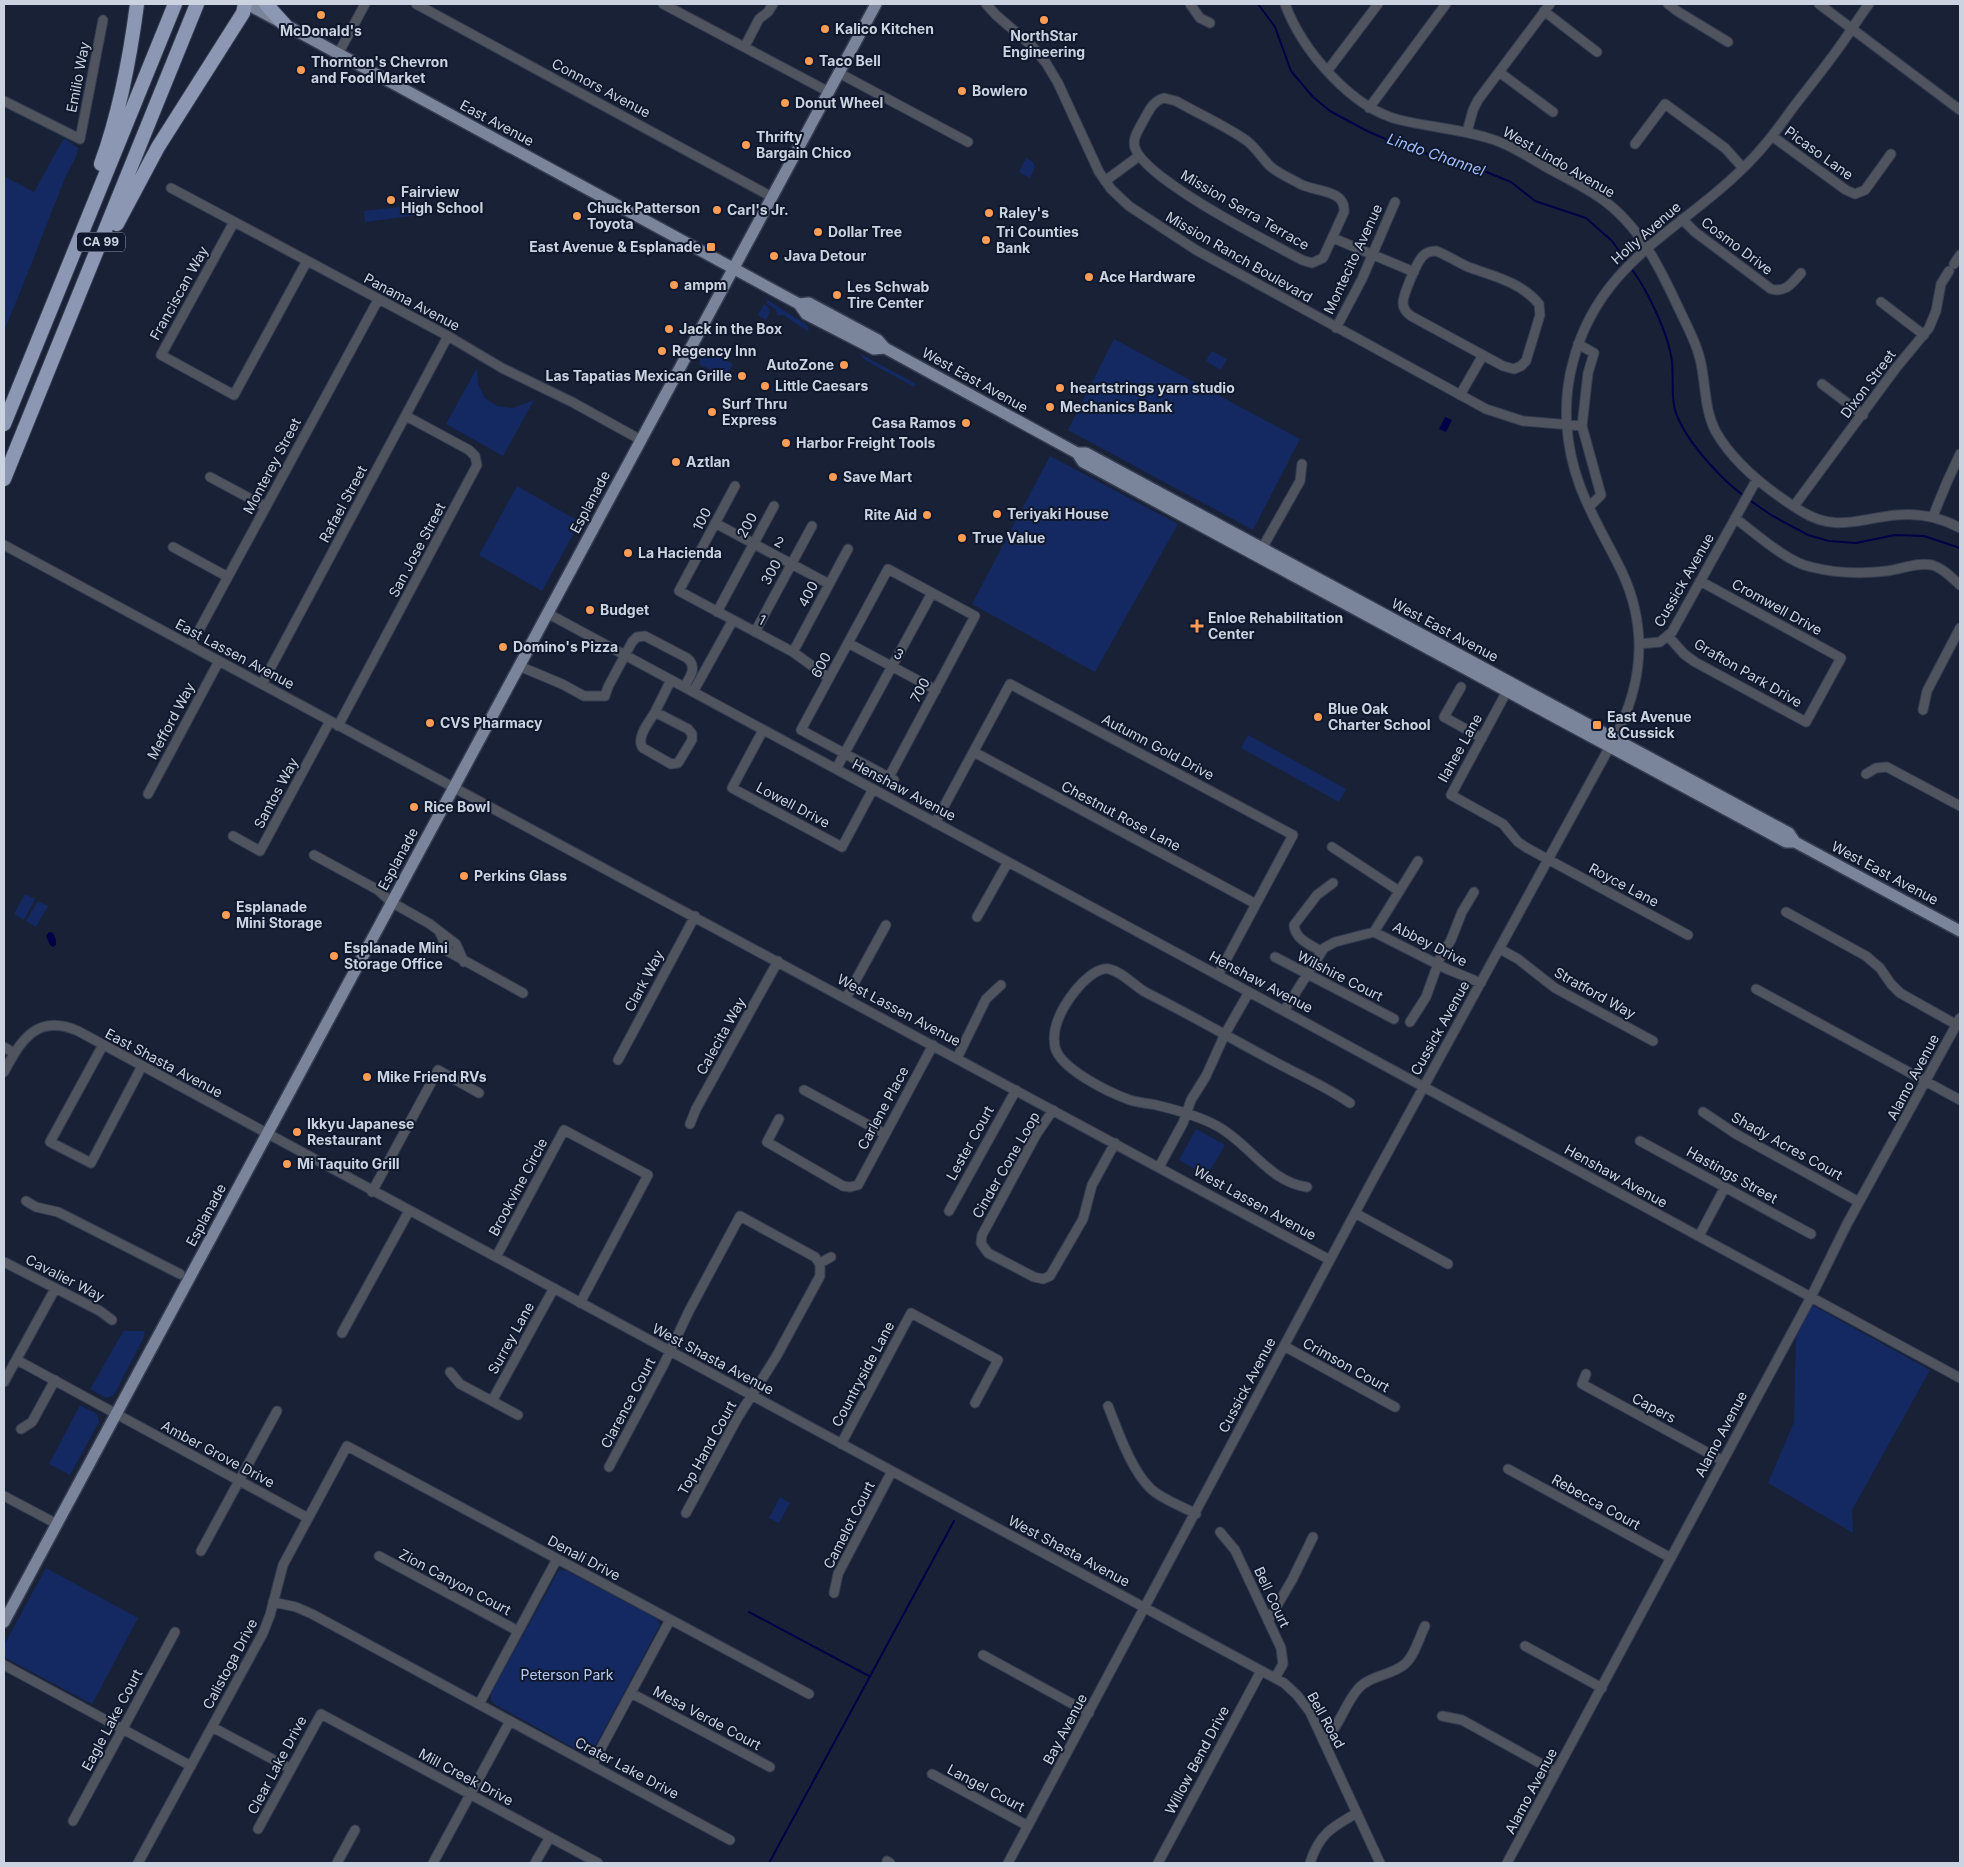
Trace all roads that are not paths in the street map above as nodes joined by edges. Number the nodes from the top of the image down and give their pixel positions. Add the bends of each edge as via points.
1 (137, 4) edge
2 (175, 4) edge
3 (197, 4) edge
4 (246, 4) edge
5 (266, 4) edge
6 (365, 4) edge
7 (663, 4) edge
8 (773, 4) edge
9 (876, 4) edge
10 (986, 4) edge
11 (1190, 4) edge
12 (1285, 4) edge
13 (1378, 4) edge
14 (1446, 4) edge
15 (1550, 4) edge
16 (1668, 4) edge
17 (1819, 4) edge
18 (1869, 4) edge
19 (421, 5) edge
20 (674, 6) edge
21 (1680, 8) edge
22 (1544, 11) junction
23 (104, 20) dead end
24 (1210, 24) dead end
25 (285, 25) junction
26 (1852, 28) junction
27 (1728, 42) dead end
28 (745, 46) junction
29 (1597, 52) dead end
30 (338, 54) junction
31 (1328, 70) junction
32 (1499, 72) junction
33 (839, 73) junction
34 (828, 92) junction
35 (4, 101) edge
36 (1369, 108) junction
37 (1960, 110) edge
38 (1553, 112) dead end
39 (1467, 132) junction
40 (1772, 136) junction
41 (968, 142) dead end
42 (1635, 144) dead end
43 (1892, 154) dead end
44 (1139, 156) junction
45 (1743, 168) junction
46 (1105, 181) junction
47 (171, 188) dead end
48 (772, 197) junction
49 (1395, 202) dead end
50 (1682, 219) junction
51 (234, 222) junction
52 (1333, 238) junction
53 (78, 243) junction
54 (1647, 248) junction
55 (1372, 254) junction
56 (1960, 255) edge
57 (307, 262) junction
58 (733, 268) junction
59 (1414, 272) junction
60 (1801, 273) dead end
61 (83, 286) junction
62 (378, 300) junction
63 (1881, 302) dead end
64 (1336, 328) junction
65 (1924, 335) junction
66 (448, 336) junction
67 (1578, 344) junction
68 (1483, 355) junction
69 (1822, 384) dead end
70 (1460, 395) junction
71 (1863, 415) junction
72 (406, 416) junction
73 (4, 424) edge
74 (1567, 425) junction
75 (1582, 426) junction
76 (640, 440) junction
77 (1960, 454) edge
78 (1302, 464) dead end
79 (210, 477) dead end
80 (4, 479) edge
81 (1755, 482) junction
82 (735, 486) dead end
83 (774, 506) dead end
84 (1794, 506) junction
85 (266, 507) junction
86 (1589, 507) junction
87 (1933, 516) junction
88 (1735, 518) junction
89 (715, 523) junction
90 (812, 526) dead end
91 (1960, 528) edge
92 (753, 544) junction
93 (4, 545) edge
94 (173, 547) dead end
95 (848, 550) dead end
96 (1260, 552) junction
97 (791, 564) junction
98 (228, 577) junction
99 (1700, 581) junction
100 (830, 584) junction
101 (1960, 585) edge
102 (678, 591) joint
103 (932, 593) junction
104 (717, 612) junction
105 (547, 613) junction
106 (732, 620) junction
107 (1960, 628) edge
108 (755, 632) junction
109 (1668, 636) junction
110 (848, 643) junction
111 (1640, 644) junction
112 (191, 646) junction
113 (793, 652) junction
114 (626, 655) junction
115 (1841, 658) joint
116 (219, 661) junction
117 (519, 666) junction
118 (892, 666) junction
119 (829, 678) junction
120 (671, 680) junction
121 (262, 684) junction
122 (1460, 686) dead end
123 (684, 687) junction
124 (936, 690) junction
125 (693, 692) junction
126 (1507, 692) junction
127 (1923, 710) dead end
128 (655, 712) junction
129 (334, 723) junction
130 (763, 730) junction
131 (1482, 738) junction
132 (1612, 743) junction
133 (974, 752) junction
134 (845, 753) junction
135 (836, 769) junction
136 (1866, 774) dead end
137 (891, 778) joint
138 (453, 788) junction
139 (873, 789) junction
140 (148, 794) dead end
141 (1960, 806) edge
142 (936, 823) junction
143 (233, 836) dead end
144 (1332, 847) dead end
145 (314, 855) dead end
146 (1547, 858) junction
147 (1418, 861) dead end
148 (1008, 862) junction
149 (1333, 883) dead end
150 (1399, 891) junction
151 (1474, 892) dead end
152 (392, 902) junction
153 (1256, 904) junction
154 (1786, 912) dead end
155 (695, 916) junction
156 (977, 916) dead end
157 (886, 925) dead end
158 (1960, 931) edge
159 (1374, 932) junction
160 (1688, 935) dead end
161 (1500, 949) junction
162 (1321, 951) junction
163 (1275, 957) dead end
164 (778, 961) junction
165 (1438, 965) junction
166 (1308, 974) junction
167 (1218, 975) junction
168 (1481, 983) junction
169 (1001, 985) dead end
170 (1756, 989) dead end
171 (1249, 992) junction
172 (523, 994) dead end
173 (846, 998) junction
174 (1284, 1011) junction
175 (1394, 1019) dead end
176 (1410, 1022) dead end
177 (1958, 1022) edge
178 (1225, 1034) junction
179 (1653, 1041) dead end
180 (103, 1045) junction
181 (933, 1045) junction
182 (4, 1048) edge
183 (14, 1053) junction
184 (957, 1058) junction
185 (618, 1060) dead end
186 (142, 1066) junction
187 (4, 1072) edge
188 (1926, 1082) junction
189 (1423, 1087) junction
190 (804, 1090) dead end
191 (1016, 1090) junction
192 (479, 1093) dead end
193 (1960, 1100) edge
194 (1350, 1103) dead end
195 (1053, 1110) junction
196 (1703, 1112) dead end
197 (1186, 1114) junction
198 (779, 1118) dead end
199 (690, 1124) dead end
200 (267, 1134) junction
201 (885, 1134) junction
202 (1640, 1141) dead end
203 (1115, 1143) junction
204 (1159, 1167) junction
205 (1307, 1187) dead end
206 (1726, 1187) junction
207 (372, 1192) junction
208 (26, 1201) dead end
209 (1860, 1202) junction
210 (409, 1211) junction
211 (949, 1211) dead end
212 (1355, 1214) junction
213 (1811, 1234) dead end
214 (1699, 1236) junction
215 (496, 1257) junction
216 (831, 1257) dead end
217 (1330, 1260) junction
218 (4, 1262) edge
219 (820, 1263) junction
220 (1448, 1264) dead end
221 (180, 1274) dead end
222 (554, 1288) junction
223 (55, 1289) junction
224 (1811, 1297) junction
225 (580, 1303) junction
226 (112, 1320) dead end
227 (342, 1332) dead end
228 (1284, 1346) junction
229 (670, 1351) junction
230 (17, 1360) junction
231 (450, 1372) dead end
232 (1586, 1374) dead end
233 (1960, 1378) edge
234 (54, 1380) junction
235 (4, 1382) edge
236 (752, 1396) junction
237 (492, 1401) junction
238 (975, 1402) dead end
239 (1108, 1406) dead end
240 (1395, 1407) dead end
241 (277, 1411) dead end
242 (116, 1414) junction
243 (518, 1415) dead end
244 (20, 1429) dead end
245 (841, 1444) junction
246 (347, 1446) joint
247 (1723, 1461) junction
248 (609, 1467) dead end
249 (1508, 1469) dead end
250 (892, 1472) junction
251 (239, 1481) junction
252 (4, 1496) edge
253 (686, 1513) dead end
254 (1196, 1514) junction
255 (308, 1518) junction
256 (57, 1524) junction
257 (1220, 1532) dead end
258 (1312, 1537) dead end
259 (201, 1551) dead end
260 (379, 1556) dead end
261 (1671, 1558) junction
262 (557, 1559) junction
263 (834, 1593) dead end
264 (273, 1602) junction
265 (1145, 1607) junction
266 (670, 1620) junction
267 (1268, 1621) junction
268 (4, 1622) edge
269 (1425, 1626) dead end
270 (518, 1631) junction
271 (175, 1632) dead end
272 (1525, 1646) dead end
273 (983, 1656) dead end
274 (4, 1665) edge
275 (1262, 1670) junction
276 (1275, 1678) junction
277 (1602, 1688) junction
278 (631, 1693) junction
279 (809, 1694) dead end
280 (479, 1704) junction
281 (1089, 1713) junction
282 (321, 1714) joint
283 (1442, 1716) dead end
284 (510, 1721) junction
285 (212, 1726) junction
286 (123, 1729) junction
287 (1324, 1741) junction
288 (592, 1765) junction
289 (191, 1766) junction
290 (770, 1767) dead end
291 (291, 1769) junction
292 (1556, 1772) junction
293 (932, 1774) dead end
294 (470, 1794) junction
295 (1357, 1813) junction
296 (73, 1821) dead end
297 (1028, 1826) junction
298 (258, 1829) dead end
299 (355, 1830) dead end
300 (550, 1837) junction
301 (730, 1840) dead end
302 (141, 1862) edge
303 (337, 1863) edge
304 (433, 1863) edge
305 (535, 1863) edge
306 (598, 1863) edge
307 (1008, 1863) edge
308 (1158, 1863) edge
309 (1310, 1863) edge
310 (1380, 1863) edge
311 (1508, 1863) edge

1 - 53 highway via 118,107 108,146 76,234
2 - 53 highway, CA 99
3 - 61 highway, CA 99
4 - 25 main road, East Avenue
4 - 61 highway via 158,147
5 - 25 highway
6 - 30 street
7 - 20 street
8 - 28 street via 759,19
9 - 33 main road, Esplanade
10 - 46 street, Mission Ranch Boulevard via 1032,46 1050,69
11 - 24 street via 1196,14
12 - 31 street, West Lindo Avenue via 1303,40
13 - 31 street
14 - 36 street
15 - 22 street
16 - 21 street
17 - 26 street
18 - 26 street, Holly Avenue
19 - 48 street, Connors Avenue
20 - 28 street
21 - 27 street
22 - 29 street
22 - 32 street
23 - 35 street, Emilio Way via 80,140
25 - 30 main road, East Avenue
26 - 37 street
26 - 40 street, Holly Avenue
28 - 34 street
30 - 58 main road, East Avenue
31 - 36 street, West Lindo Avenue via 1350,94
32 - 38 street
32 - 39 street via 1476,105
33 - 34 main road, Esplanade
33 - 41 street
34 - 48 main road, Esplanade
36 - 39 street, West Lindo Avenue via 1400,120
39 - 54 street, West Lindo Avenue via 1508,146 1597,195 1621,215
40 - 43 street, Picaso Lane via 1851,193 1859,194 1865,190
40 - 45 street, Holly Avenue
42 - 45 street via 1665,104 1725,148
44 - 46 street
44 - 52 street, Mission Serra Terrace via 1161,177 1213,211 1306,262 1316,263 1324,258
44 - 52 street, Mission Serra Terrace via 1135,138 1148,113 1157,101 1171,99 1244,139 1278,172 1307,187 1337,196 1344,208
45 - 50 street, Holly Avenue
46 - 64 street, Mission Ranch Boulevard via 1129,206 1187,245
47 - 51 street, Panama Avenue
48 - 58 main road, Esplanade
49 - 55 street, Montecito Avenue
50 - 54 street, Holly Avenue
50 - 60 street, Cosmo Drive via 1772,289 1785,289
51 - 57 street, Panama Avenue
51 - 57 street, Franciscan Way via 161,355 234,396
52 - 55 street
53 - 73 highway, CA 99
54 - 67 street, Holly Avenue via 1604,293
54 - 81 street, West Lindo Avenue via 1695,344 1715,430
55 - 59 street
55 - 64 street, Montecito Avenue
56 - 65 street, Dixon Street via 1941,284 1934,317
57 - 62 street, Panama Avenue
58 - 76 main road, Esplanade
58 - 96 main road, West East Avenue via 799,304 808,303 878,340 885,348 1077,453 1083,462
59 - 68 street via 1404,298 1406,311
59 - 68 street via 1422,256 1436,251 1505,280 1536,301 1540,315 1524,364 1514,369 1507,368
61 - 80 highway, CA 99
62 - 66 street, Panama Avenue
62 - 85 street, Monterey Street
63 - 65 street
64 - 70 street, Mission Ranch Boulevard
65 - 71 street, Dixon Street
66 - 72 street, Rafael Street
66 - 76 street, Panama Avenue
67 - 74 street, Holly Avenue via 1568,384
67 - 75 street via 1594,352 1588,373
68 - 70 street
69 - 71 street
70 - 74 street, Mission Ranch Boulevard via 1508,418
71 - 84 street, Dixon Street
72 - 121 street, Rafael Street
72 - 129 street, San Jose Street via 473,453 477,466
74 - 75 street, Mission Ranch Boulevard
74 - 86 street, Holly Avenue via 1574,469
75 - 86 street via 1601,495
76 - 105 main road, Esplanade
77 - 87 street
78 - 96 street via 1300,481
79 - 85 street
81 - 84 street, West Lindo Avenue
81 - 88 street, Cussick Avenue
82 - 89 street, 100
83 - 92 street, 200
84 - 87 street, West Lindo Avenue via 1815,518 1838,524 1896,515
85 - 98 street, Monterey Street
86 - 111 street, Holly Avenue via 1628,588
87 - 91 street, West Lindo Avenue
88 - 99 street, Cussick Avenue
88 - 101 street via 1804,565 1867,573 1932,565
89 - 92 street, 2
89 - 102 street, 100
90 - 97 street, 300
92 - 97 street, 2
92 - 104 street, 200
93 - 112 street, East Lassen Avenue
94 - 98 street
95 - 100 street, 400
96 - 126 main road, West East Avenue
96 - 132 main road, West East Avenue
97 - 100 street, 2
97 - 108 street, 300
98 - 112 street, Monterey Street
99 - 109 street, Cussick Avenue
99 - 115 street, Cromwell Drive
100 - 113 street, 400
102 - 104 street, 1
103 - 110 street, 600 via 888,569
103 - 118 street
103 - 124 street, 700 via 975,616
104 - 106 street, 1
105 - 114 street, Henshaw Avenue
105 - 117 main road, Esplanade
106 - 108 street, 1
106 - 125 street
107 - 127 street via 1928,691
108 - 113 street, 1
109 - 111 street, Cussick Avenue via 1657,642
109 - 115 street, Grafton Park Drive via 1696,662 1806,722
110 - 118 street, 3
110 - 119 street, 600
111 - 132 street, Cussick Avenue via 1636,686
112 - 116 street, East Lassen Avenue
113 - 119 street, 1
114 - 117 street via 605,696 584,696
114 - 120 street, Henshaw Avenue
114 - 123 street via 633,640 643,636 687,658 693,669
116 - 121 street, East Lassen Avenue
116 - 140 street, Mefford Way
117 - 138 main road, Esplanade
118 - 124 street, 3
118 - 134 street
119 - 134 street, 600 via 801,730
120 - 123 street, Henshaw Avenue
120 - 128 street
121 - 129 street, East Lassen Avenue
122 - 131 street via 1444,717
123 - 125 street, Henshaw Avenue
124 - 137 street, 700
125 - 130 street, Henshaw Avenue
126 - 131 street, Ilahee Lane
126 - 132 main road, West East Avenue
128 - 128 street via 640,745 671,764 678,763 692,740 692,734
129 - 138 street, East Lassen Avenue
129 - 143 street, Santos Way via 260,851
130 - 135 street, Henshaw Avenue
130 - 139 street, Lowell Drive via 732,788 842,847
131 - 146 street, Ilahee Lane via 1451,795 1497,820 1522,846
132 - 146 street, Cussick Avenue
132 - 158 main road, West East Avenue via 1789,833 1795,842
133 - 142 street, Autumn Gold Drive
133 - 153 street, Chestnut Rose Lane
133 - 153 street, Autumn Gold Drive via 1010,684 1293,836
134 - 135 street
134 - 137 street, 600
135 - 139 street, Henshaw Avenue
136 - 141 street via 1876,768 1887,767
138 - 152 main road, Esplanade
138 - 155 street, West Lassen Avenue
139 - 142 street, Henshaw Avenue
142 - 148 street, Henshaw Avenue
144 - 150 street
145 - 152 street via 378,890
146 - 160 street, Royce Lane
146 - 161 street, Cussick Avenue
147 - 150 street
148 - 156 street
148 - 167 street, Henshaw Avenue
149 - 162 street via 1317,894 1294,925 1302,940
150 - 159 street
151 - 165 street
152 - 172 street via 430,924 464,962
152 - 200 main road, Esplanade
153 - 167 street, Autumn Gold Drive
154 - 177 street via 1866,956 1900,993
155 - 164 street, West Lassen Avenue
155 - 185 street, Clark Way
157 - 173 street
159 - 162 street, Abbey Drive via 1335,942
159 - 165 street, Abbey Drive
161 - 168 street, Cussick Avenue
161 - 179 street, Stratford Way via 1550,985
162 - 166 street
163 - 166 street, Wilshire Court
164 - 173 street, West Lassen Avenue
164 - 199 street, Calecita Way
165 - 168 street, Abbey Drive
165 - 176 street via 1426,997
166 - 174 street
166 - 175 street, Wilshire Court
167 - 171 street, Henshaw Avenue
168 - 189 street, Cussick Avenue
169 - 184 street via 988,996
170 - 188 street
171 - 174 street, Henshaw Avenue
171 - 178 street
173 - 181 street, West Lassen Avenue
174 - 189 street, Henshaw Avenue
177 - 188 street, Alamo Avenue
178 - 194 street via 1321,1084
178 - 197 street
178 - 197 street via 1108,969 1099,971 1080,986 1061,1012 1055,1047 1074,1070 1128,1099
180 - 183 street, East Shasta Avenue via 67,1027 46,1027 28,1035
180 - 186 street, East Shasta Avenue
180 - 186 street via 50,1142 91,1163
181 - 184 street, West Lassen Avenue
181 - 201 street, Carlene Place
182 - 183 street
183 - 187 street
184 - 191 street, West Lassen Avenue
186 - 200 street, East Shasta Avenue
188 - 193 street
188 - 209 street, Alamo Avenue
189 - 212 street, Cussick Avenue
189 - 214 street, Henshaw Avenue
190 - 201 street
191 - 195 street, West Lassen Avenue
191 - 211 street, Lester Court
192 - 207 street via 438,1070
195 - 203 street, West Lassen Avenue
195 - 203 street, Cinder Cone Loop via 1036,1135 982,1235 981,1243 988,1252 1034,1277 1043,1279 1050,1276 1083,1219 1092,1185
196 - 209 street, Shady Acres Court via 1736,1134
197 - 204 street
197 - 205 street via 1222,1129 1272,1171 1294,1184
198 - 201 street, Carlene Place via 767,1142 843,1186 858,1185
200 - 207 street, West Shasta Avenue
200 - 242 main road, Esplanade
202 - 206 street, Hastings Street
203 - 204 street, West Lassen Avenue
204 - 217 street, West Lassen Avenue
206 - 213 street, Hastings Street
206 - 214 street
207 - 210 street, West Shasta Avenue
208 - 221 street via 58,1212
209 - 224 street, Alamo Avenue
210 - 215 street, West Shasta Avenue
210 - 227 street
212 - 217 street, Cussick Avenue
212 - 220 street
214 - 224 street, Henshaw Avenue
215 - 222 street, West Shasta Avenue
215 - 225 street, Brookvine Circle via 564,1130 606,1151 648,1175
216 - 219 street
217 - 228 street, Cussick Avenue
218 - 223 street, Cavalier Way
219 - 229 street, Clarence Court via 816,1257 740,1216
219 - 236 street, Top Hand Court via 820,1276
222 - 225 street, West Shasta Avenue
222 - 237 street, Surrey Lane
223 - 226 street, Cavalier Way via 100,1310
223 - 230 street
224 - 233 street, Henshaw Avenue
224 - 247 street, Alamo Avenue
225 - 229 street, West Shasta Avenue
228 - 240 street, Crimson Court
228 - 254 street, Cussick Avenue
229 - 236 street, West Shasta Avenue
229 - 248 street, Clarence Court
230 - 234 street, Amber Grove Drive
230 - 235 street
231 - 237 street via 460,1384
232 - 247 street, Capers via 1582,1384
234 - 242 street, Amber Grove Drive
234 - 244 street via 32,1422
236 - 245 street, West Shasta Avenue
236 - 253 street, Top Hand Court
237 - 243 street
238 - 245 street, Countryside Lane via 998,1360 911,1314
239 - 254 street via 1125,1448 1150,1488
241 - 251 street
242 - 251 street, Amber Grove Drive
242 - 256 main road, Esplanade
245 - 250 street, West Shasta Avenue
246 - 255 street, Calistoga Drive
246 - 262 street, Denali Drive
247 - 261 street, Alamo Avenue
249 - 261 street, Rebecca Court
250 - 263 street, Camelot Court via 838,1574
250 - 265 street, West Shasta Avenue
251 - 255 street, Amber Grove Drive
251 - 259 street
252 - 256 street
254 - 265 street, Cussick Avenue
255 - 264 street, Calistoga Drive via 283,1565
256 - 268 main road, Esplanade
257 - 267 street, Bell Court via 1235,1550
258 - 267 street via 1295,1575
260 - 270 street, Zion Canyon Court
261 - 277 street, Alamo Avenue
262 - 266 street, Denali Drive
262 - 270 street
264 - 280 street via 312,1614
264 - 285 street, Calistoga Drive via 263,1633
265 - 275 street, Bell Road
265 - 281 street, Bay Avenue
266 - 278 street
266 - 279 street, Denali Drive
267 - 276 street, Bell Court via 1283,1657 1282,1668
269 - 287 street via 1408,1660 1399,1668 1361,1685 1334,1731
270 - 280 street
271 - 286 street, Eagle Lake Court
272 - 277 street
273 - 281 street
274 - 286 street
275 - 276 street, Bell Road
275 - 308 street, Willow Bend Drive
276 - 287 street, Bell Road via 1301,1699
277 - 292 street, Alamo Avenue
278 - 288 street
278 - 290 street, Mesa Verde Court
280 - 284 street, Crater Lake Drive
281 - 297 street, Bay Avenue
282 - 291 street, Clear Lake Drive
282 - 294 street, Mill Creek Drive
283 - 292 street via 1462,1720
284 - 288 street, Crater Lake Drive
284 - 294 street
285 - 289 street, Calistoga Drive
285 - 291 street
286 - 289 street
286 - 296 street, Eagle Lake Court
287 - 295 street, Bell Road
288 - 301 street, Crater Lake Drive
289 - 302 street, Calistoga Drive
291 - 298 street, Clear Lake Drive
292 - 311 street, Alamo Avenue
293 - 297 street, Langel Court
294 - 300 street, Mill Creek Drive
294 - 304 street
295 - 309 street via 1325,1834
295 - 310 street, Bell Road
297 - 307 street, Bay Avenue
299 - 303 street
300 - 305 street
300 - 306 street, Mill Creek Drive

